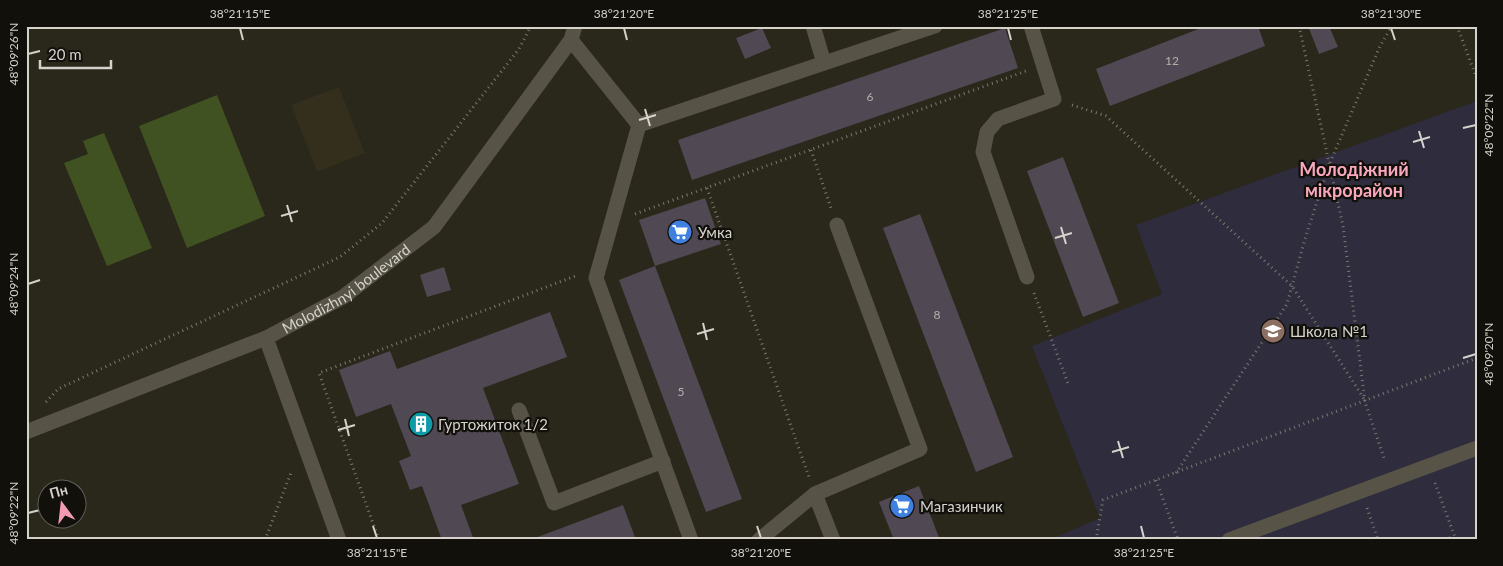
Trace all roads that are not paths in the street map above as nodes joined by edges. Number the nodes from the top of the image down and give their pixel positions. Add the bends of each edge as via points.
1 (813, 26) edge
2 (935, 26) edge
3 (1036, 28) edge
4 (573, 33) edge
5 (824, 63) junction
6 (639, 124) junction
7 (837, 225) road end
8 (1027, 277) road end
9 (266, 338) junction
10 (519, 410) dead end
11 (26, 432) edge
12 (1477, 448) edge
13 (663, 461) junction
14 (815, 494) junction
15 (339, 540) edge
16 (692, 540) edge
17 (759, 540) edge
18 (833, 540) edge
19 (1229, 540) edge

1 - 5 street
2 - 5 street
3 - 8 street via 1054,98 998,120 987,132 983,152
4 - 6 street
4 - 9 street, Molodizhnyi boulevard via 434,226 343,297
5 - 6 street
6 - 13 street via 596,278
7 - 14 street via 920,449
9 - 11 street, Molodizhnyi boulevard
9 - 15 street
10 - 13 street via 554,502
12 - 19 street
13 - 16 street
14 - 17 street
14 - 18 street

